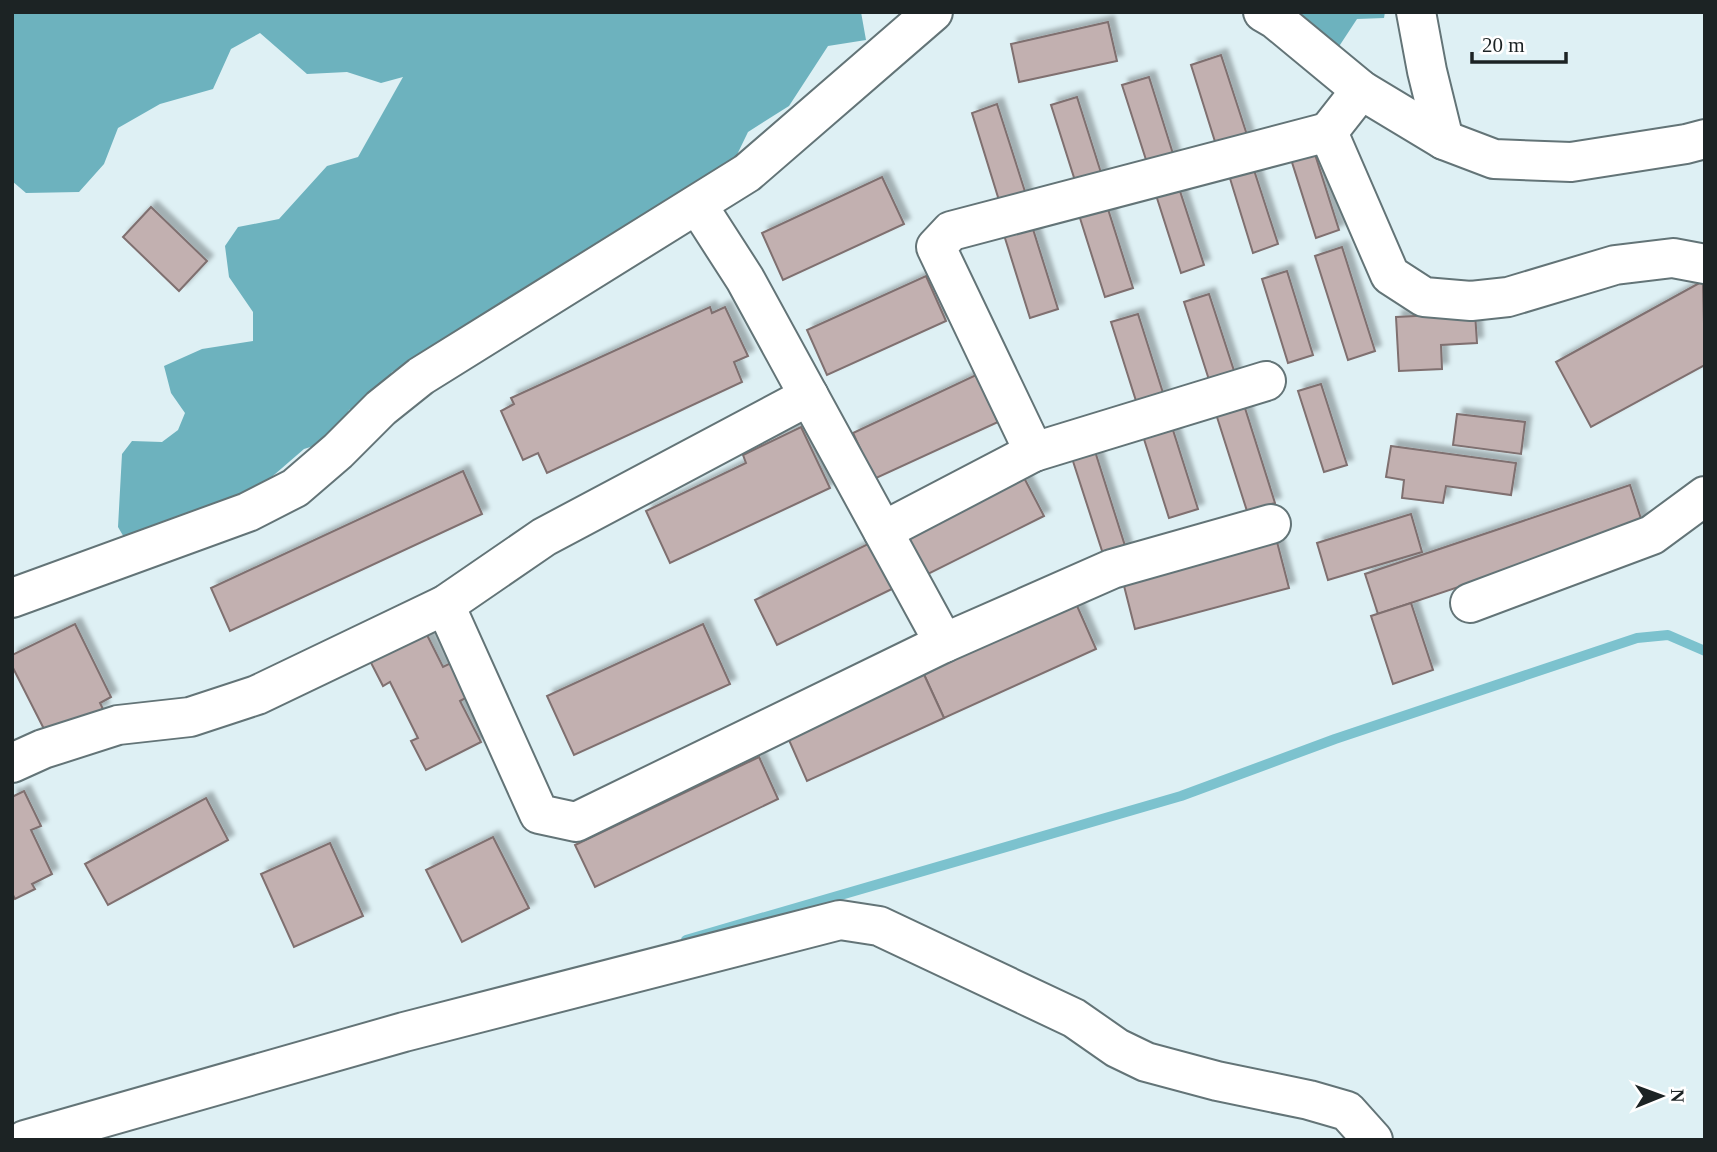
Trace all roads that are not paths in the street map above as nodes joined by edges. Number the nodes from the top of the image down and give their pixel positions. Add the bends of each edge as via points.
1 (933, 12) edge
2 (1263, 12) edge
3 (1416, 12) edge
4 (1361, 90) junction
5 (1328, 132) junction
6 (1705, 139) edge
7 (1444, 140) junction
8 (698, 206) junction
9 (1705, 264) edge
10 (1266, 381) dead end
11 (809, 396) junction
12 (1034, 452) junction
13 (1705, 496) edge
14 (1271, 524) dead end
15 (883, 531) junction
16 (12, 598) edge
17 (1470, 603) dead end
18 (445, 605) junction
19 (944, 643) junction
20 (12, 763) edge
21 (25, 1140) edge
22 (1373, 1140) edge

1 - 8 street via 747,173
2 - 4 street
3 - 7 street
4 - 5 street
4 - 7 street
5 - 9 street via 1390,275 1424,296 1471,301 1508,297 1615,265 1673,258
5 - 12 street via 951,231 936,247
6 - 7 street via 1570,162 1493,159
8 - 11 street via 745,279
8 - 16 street via 421,376 295,488 248,512
10 - 12 street
11 - 15 street
11 - 18 street via 544,537
12 - 15 street
13 - 17 street via 1652,535
14 - 19 street via 1112,569
15 - 19 street
18 - 19 street via 539,814 576,822
18 - 20 street via 257,695 190,718 118,725 43,748
21 - 22 street via 404,1032 840,920 879,926 1074,1018 1146,1062 1347,1111

